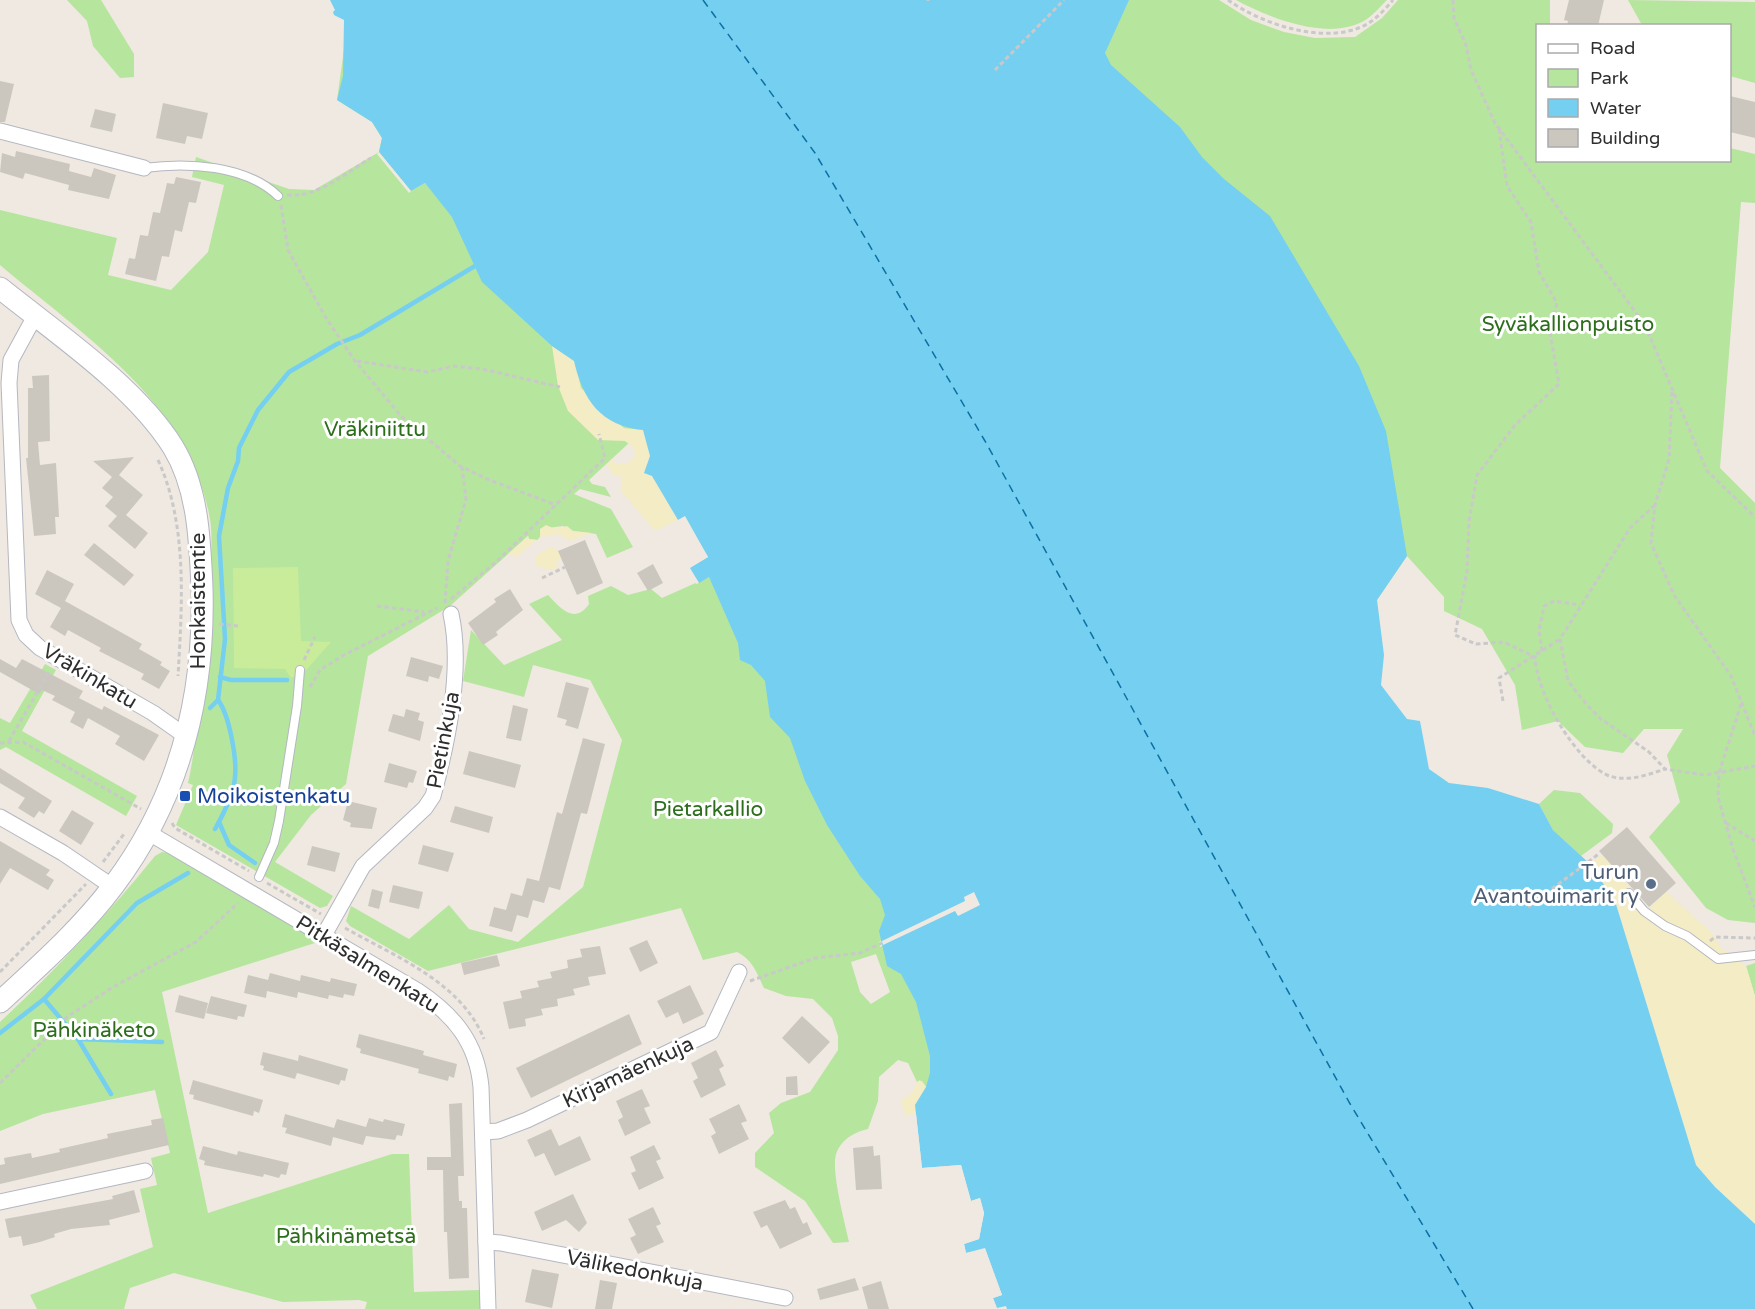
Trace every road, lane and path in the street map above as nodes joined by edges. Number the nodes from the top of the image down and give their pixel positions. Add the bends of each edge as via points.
1 (1064, 0) edge
2 (1228, 0) edge
3 (1393, 0) edge
4 (1453, 0) edge
5 (995, 70) dead end
6 (1499, 129) junction
7 (0, 131) edge
8 (371, 158) dead end
9 (144, 168) joint
10 (278, 196) junction
11 (0, 288) edge
12 (35, 316) junction
13 (355, 361) junction
14 (560, 387) dead end
15 (1672, 391) junction
16 (599, 434) dead end
17 (155, 455) dead end
18 (462, 467) junction
19 (556, 505) junction
20 (1655, 505) junction
21 (1755, 517) edge
22 (565, 567) dead end
23 (542, 578) dead end
24 (1580, 605) junction
25 (377, 606) dead end
26 (448, 609) junction
27 (426, 612) junction
28 (315, 637) dead end
29 (1560, 639) junction
30 (1542, 651) junction
31 (1535, 657) junction
32 (57, 658) junction
33 (300, 670) joint
34 (178, 683) dead end
35 (1503, 701) dead end
36 (1742, 702) junction
37 (297, 706) junction
38 (1755, 736) edge
39 (187, 737) junction
40 (9, 741) junction
41 (0, 743) edge
42 (1755, 766) edge
43 (1665, 769) junction
44 (1719, 772) junction
45 (143, 801) dead end
46 (139, 808) junction
47 (134, 817) dead end
48 (0, 818) edge
49 (1725, 823) junction
50 (126, 831) dead end
51 (149, 833) junction
52 (1755, 841) edge
53 (1600, 853) dead end
54 (94, 875) junction
55 (259, 877) dead end
56 (113, 887) junction
57 (1629, 893) dead end
58 (242, 898) dead end
59 (1528, 907) dead end
60 (1755, 907) edge
61 (45, 926) junction
62 (51, 931) dead end
63 (324, 934) junction
64 (1755, 938) edge
65 (882, 943) dead end
66 (1701, 947) junction
67 (1755, 955) edge
68 (0, 972) edge
69 (739, 972) dead end
70 (732, 988) junction
71 (0, 1002) edge
72 (0, 1083) edge
73 (483, 1132) junction
74 (145, 1171) dead end
75 (0, 1202) edge
76 (486, 1242) junction
77 (785, 1298) dead end
78 (488, 1309) edge

1 - 5 path
2 - 3 path via 1260,18 1323,32 1359,28
4 - 6 path via 1454,18 1466,45 1471,70
6 - 15 path via 1645,326
6 - 31 path via 1507,186 1532,222 1539,272 1557,303 1550,333 1559,384 1515,425 1477,475 1469,521 1467,571 1455,635 1476,644 1503,642
7 - 9 street
8 - 10 path via 315,192
9 - 10 lane via 233,171
10 - 13 path via 288,249
11 - 12 street, Honkaistentie
12 - 32 street, Vräkinkatu via 11,360 9,383 16,598 26,635
12 - 39 street, Honkaistentie via 137,401 173,448 189,482 197,517 203,622 201,667
13 - 14 path via 427,372 454,366 482,369
13 - 18 path via 401,416
15 - 20 path via 1669,459
15 - 21 path via 1707,471
16 - 19 path via 605,458
17 - 34 path via 176,513 181,625
18 - 19 path
18 - 26 path via 466,499 448,561
19 - 26 path
20 - 24 path via 1630,528
20 - 36 path via 1651,543 1674,595 1731,676
22 - 23 path
24 - 29 path
24 - 30 path via 1554,602 1544,606 1539,631
25 - 27 path
26 - 27 path
26 - 63 street, Pietinkuja via 456,636 456,670 433,796 363,866
27 - 37 path via 320,670
28 - 33 path
29 - 30 path
29 - 43 path via 1568,681 1587,705
30 - 31 path
31 - 35 path via 1499,678
31 - 43 path via 1536,673 1551,712 1583,755 1608,775 1636,778
32 - 39 street, Vräkinkatu
32 - 40 path
33 - 37 lane
36 - 38 path
36 - 44 path
37 - 55 lane via 274,843
39 - 51 street, Honkaistentie via 172,785
40 - 41 path
40 - 46 path via 23,742
42 - 44 path
43 - 44 path via 1705,776
44 - 49 path via 1718,797
45 - 46 path
46 - 47 path
48 - 54 street
49 - 52 path
49 - 60 path
50 - 54 path
51 - 56 street, Honkaistentie
51 - 63 street, Pitkäsalmenkatu
53 - 59 path
54 - 56 street
54 - 61 path
56 - 71 street, Honkaistentie
57 - 66 lane via 1644,911
58 - 72 path via 196,942 67,1017
61 - 62 path
61 - 68 path
63 - 73 street, Pitkäsalmenkatu via 435,1002 465,1033 480,1076
64 - 66 path via 1715,937
65 - 70 path via 855,954 815,958
66 - 67 lane via 1718,959
69 - 70 street, Kirjamäenkuja
70 - 73 street, Kirjamäenkuja via 711,1032 527,1119 498,1131
73 - 76 street, Pitkäsalmenkatu
74 - 75 street
76 - 77 street, Välikedonkuja
76 - 78 street, Pitkäsalmenkatu

